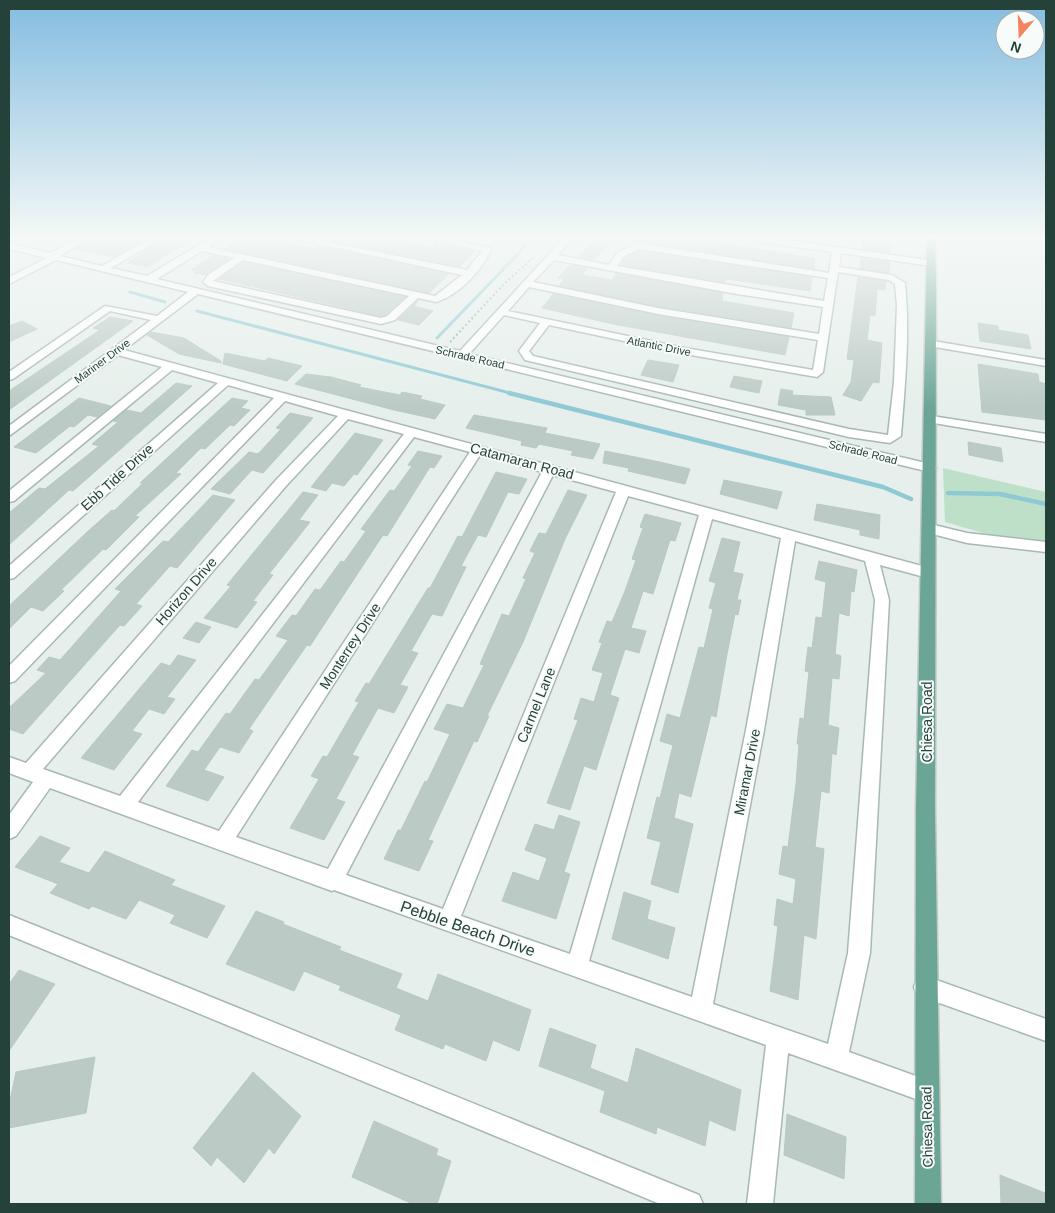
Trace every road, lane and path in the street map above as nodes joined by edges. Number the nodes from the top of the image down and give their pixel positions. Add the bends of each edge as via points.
1 (191, 296) edge
2 (211, 296) edge
3 (263, 296) edge
4 (415, 296) joint
5 (443, 296) edge
6 (493, 296) edge
7 (516, 296) edge
8 (585, 296) edge
9 (769, 296) edge
10 (830, 296) edge
11 (901, 296) edge
12 (932, 296) edge
13 (828, 306) junction
14 (501, 312) junction
15 (158, 319) junction
16 (546, 322) junction
17 (823, 338) junction
18 (933, 344) junction
19 (442, 350) junction
20 (115, 351) junction
21 (462, 355) junction
22 (1046, 363) edge
23 (170, 366) junction
24 (9, 377) edge
25 (226, 381) junction
26 (283, 396) junction
27 (347, 413) junction
28 (932, 420) junction
29 (412, 431) junction
30 (9, 432) edge
31 (1046, 438) edge
32 (478, 449) junction
33 (930, 468) junction
34 (550, 469) junction
35 (624, 489) junction
36 (9, 498) edge
37 (707, 512) junction
38 (930, 529) junction
39 (789, 534) junction
40 (1046, 547) edge
41 (870, 557) junction
42 (928, 573) junction
43 (9, 574) edge
44 (9, 676) edge
45 (9, 766) edge
46 (37, 776) junction
47 (123, 807) junction
48 (9, 830) edge
49 (222, 842) junction
50 (332, 881) junction
51 (448, 922) junction
52 (9, 925) edge
53 (577, 966) junction
54 (925, 987) junction
55 (702, 1010) junction
56 (1046, 1030) edge
57 (778, 1037) junction
58 (836, 1058) junction
59 (927, 1091) junction
60 (690, 1204) edge
61 (760, 1204) edge
62 (928, 1204) edge

1 - 15 street, Mariner Drive
2 - 19 street, Schrade Road
3 - 4 street via 381,322 391,318
4 - 5 street via 436,299
6 - 19 path
7 - 14 street
8 - 17 street
9 - 13 street
10 - 13 street
11 - 16 street via 897,429 895,436 890,438 849,433 529,358 524,352
12 - 18 main road, Chiesa Road
13 - 17 street
14 - 16 street, Atlantic Drive
14 - 21 street
15 - 20 street, Mariner Drive
15 - 24 street via 108,308
16 - 17 street, Atlantic Drive via 814,374 818,372
18 - 22 street
18 - 28 main road, Chiesa Road
19 - 21 street, Schrade Road
20 - 23 street, Catamaran Road
20 - 30 street, Mariner Drive
21 - 33 street, Schrade Road
23 - 25 street, Catamaran Road
23 - 36 street
25 - 26 street, Catamaran Road
25 - 43 street, Ebb Tide Drive
26 - 27 street, Catamaran Road
26 - 44 street
27 - 29 street, Catamaran Road
27 - 46 street, Horizon Drive via 281,483
28 - 31 street
28 - 33 main road, Chiesa Road
29 - 32 street, Catamaran Road
29 - 47 street
32 - 34 street, Catamaran Road
32 - 49 street, Monterrey Drive
33 - 38 main road, Chiesa Road
34 - 35 street, Catamaran Road
34 - 50 street
35 - 37 street, Catamaran Road
35 - 51 street, Carmel Lane
37 - 39 street, Catamaran Road
37 - 53 street
38 - 40 street via 967,538
38 - 42 main road, Chiesa Road
39 - 41 street, Catamaran Road
39 - 55 street, Miramar Drive
41 - 42 street, Catamaran Road
41 - 58 street via 882,600 859,953
42 - 54 main road, Chiesa Road
45 - 46 street, Pebble Beach Drive
46 - 47 street, Pebble Beach Drive
46 - 48 street, Horizon Drive
47 - 49 street, Pebble Beach Drive
49 - 50 street, Pebble Beach Drive
50 - 51 street, Pebble Beach Drive
51 - 53 street, Pebble Beach Drive
52 - 60 street
53 - 55 street, Pebble Beach Drive
54 - 56 street
54 - 59 main road, Chiesa Road
55 - 57 street, Pebble Beach Drive
57 - 58 street, Pebble Beach Drive
57 - 61 street
58 - 59 street, Pebble Beach Drive
59 - 62 main road, Chiesa Road

